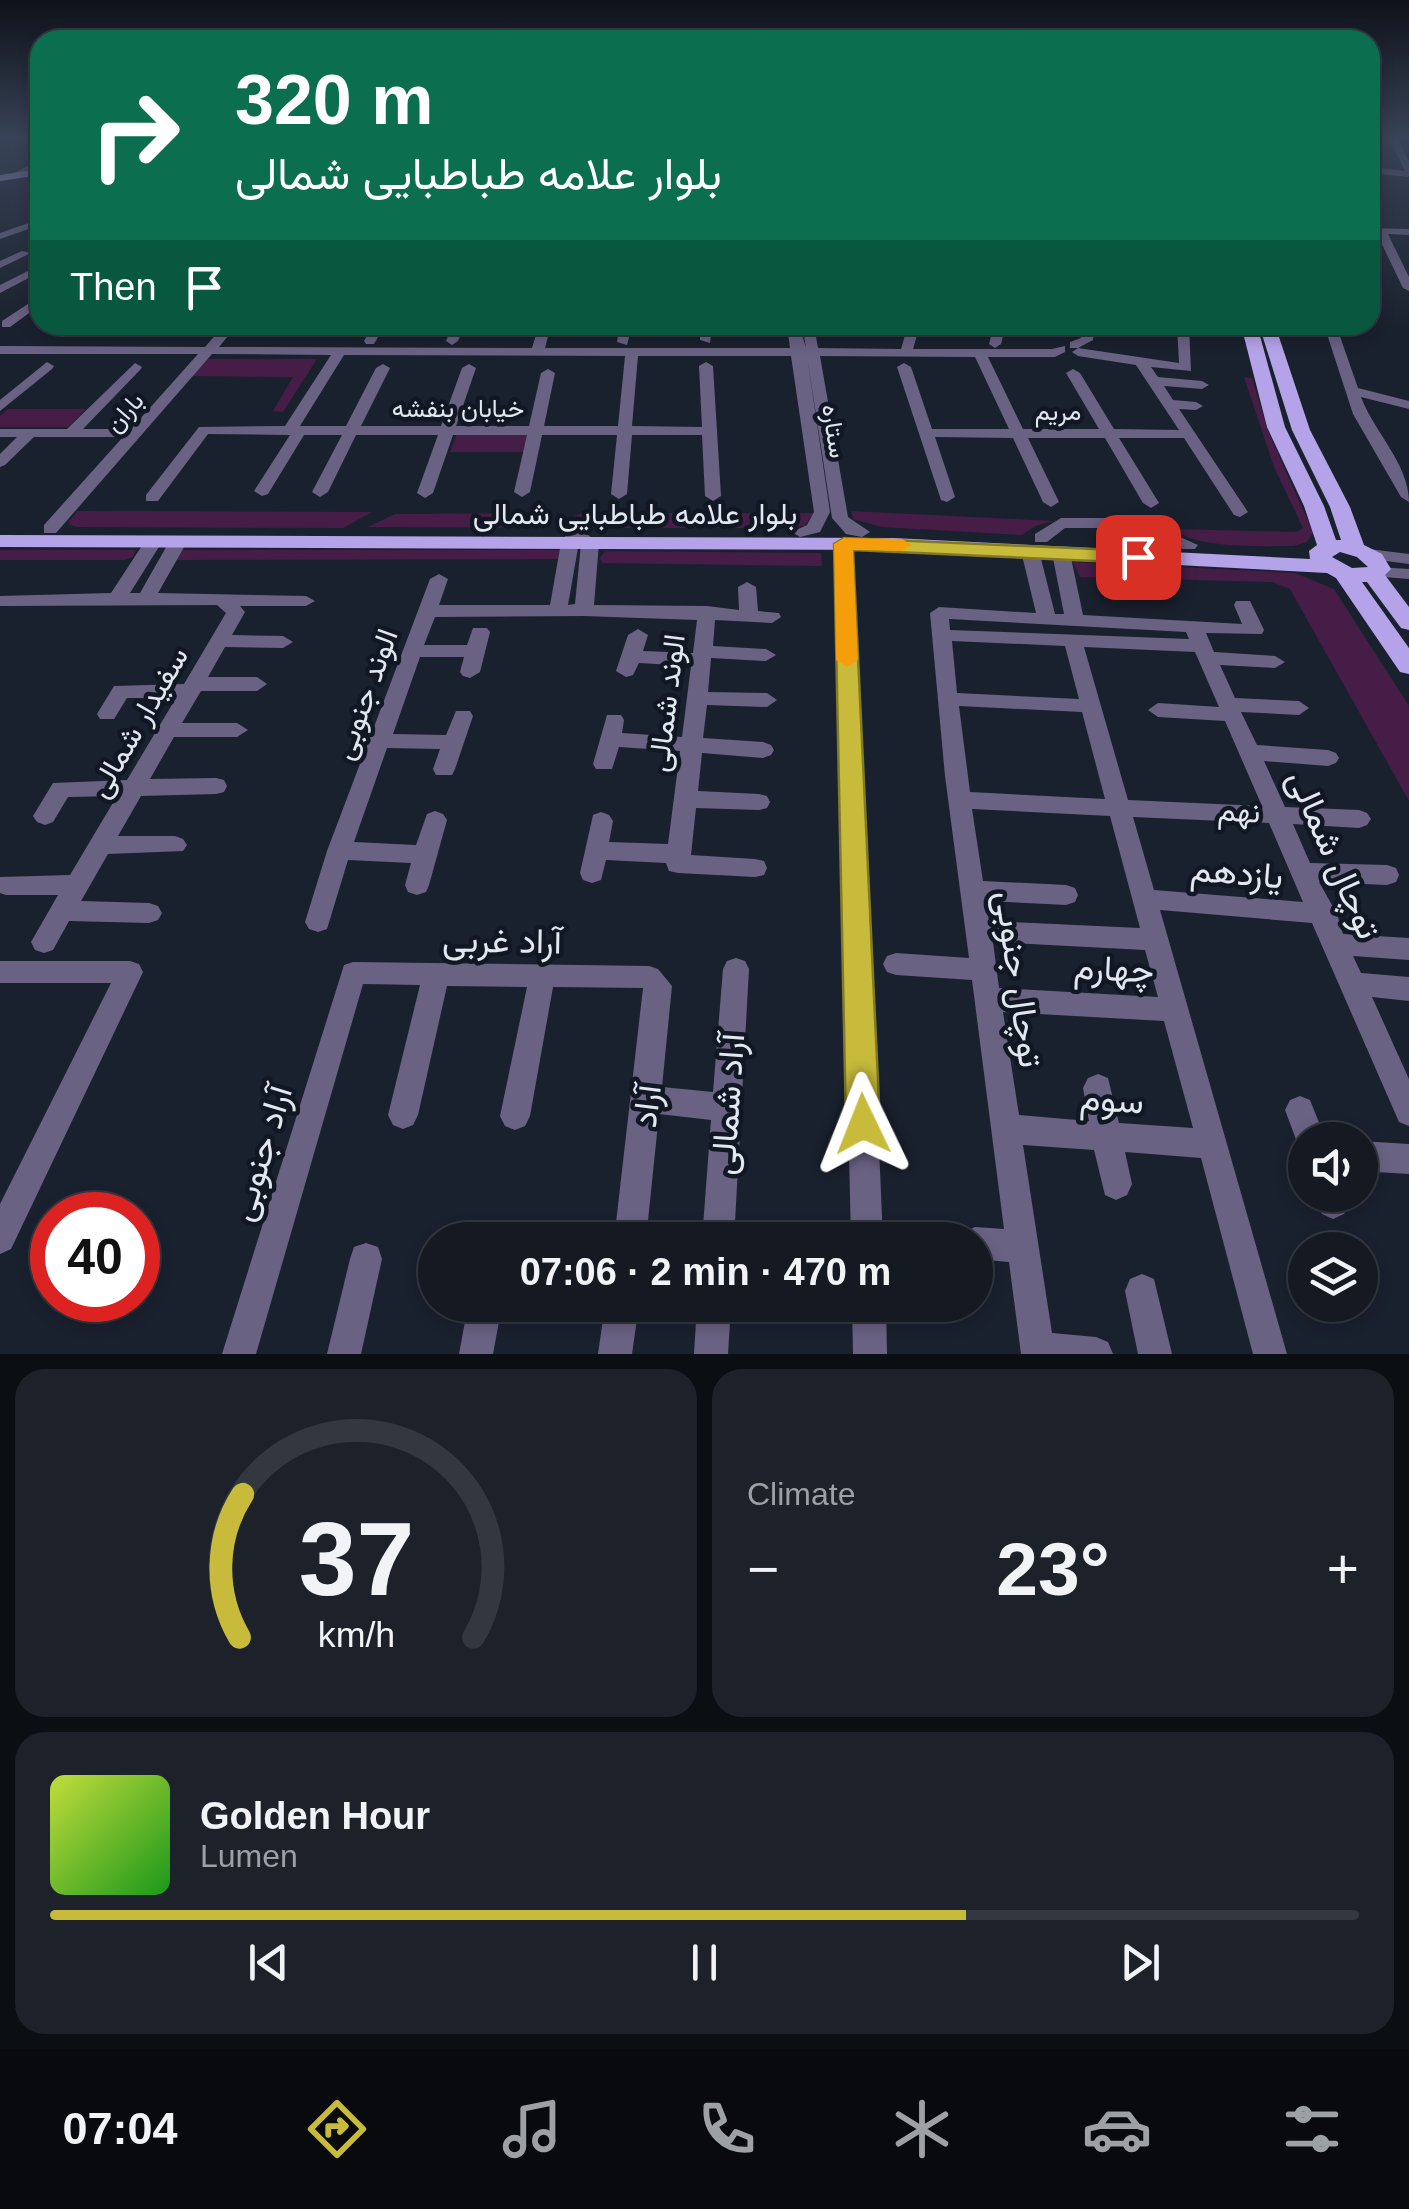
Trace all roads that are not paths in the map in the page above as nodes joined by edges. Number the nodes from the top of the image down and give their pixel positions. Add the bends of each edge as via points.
1 (30, 226) edge
2 (0, 227) edge
3 (17, 231) junction
4 (1380, 231) edge
5 (1409, 232) edge
6 (30, 234) edge
7 (0, 236) edge
8 (1380, 238) edge
9 (6, 250) dead end
10 (0, 266) edge
11 (30, 273) edge
12 (1, 288) edge
13 (1409, 288) edge
14 (30, 302) edge
15 (17, 303) dead end
16 (30, 308) edge
17 (6, 324) dead end
18 (222, 335) edge
19 (373, 335) edge
20 (455, 335) edge
21 (542, 335) edge
22 (627, 335) edge
23 (797, 335) edge
24 (807, 335) edge
25 (911, 335) edge
26 (997, 335) edge
27 (1088, 335) edge
28 (1184, 335) edge
29 (1252, 335) edge
30 (1270, 335) edge
31 (1333, 335) edge
32 (370, 340) dead end
33 (452, 342) dead end
34 (994, 344) dead end
35 (628, 347) junction
36 (1071, 349) junction
37 (0, 350) edge
38 (208, 351) junction
39 (340, 351) junction
40 (537, 352) junction
41 (805, 352) junction
42 (980, 353) junction
43 (905, 360) junction
44 (1142, 363) junction
45 (47, 366) dead end
46 (706, 366) dead end
47 (135, 367) dead end
48 (383, 368) dead end
49 (469, 368) dead end
50 (548, 373) dead end
51 (1074, 373) dead end
52 (1154, 381) junction
53 (1202, 385) dead end
54 (1351, 390) junction
55 (1169, 404) junction
56 (1409, 405) edge
57 (1196, 406) dead end
58 (0, 407) edge
59 (295, 430) junction
60 (353, 430) junction
61 (449, 430) junction
62 (538, 430) junction
63 (625, 431) junction
64 (712, 431) junction
65 (1193, 431) junction
66 (0, 433) edge
67 (30, 433) junction
68 (72, 433) junction
69 (925, 433) junction
70 (135, 434) junction
71 (1016, 434) junction
72 (1108, 434) junction
73 (0, 462) edge
74 (262, 491) dead end
75 (320, 492) dead end
76 (522, 492) dead end
77 (424, 493) dead end
78 (619, 494) dead end
79 (713, 496) dead end
80 (947, 497) dead end
81 (1409, 497) edge
82 (152, 498) dead end
83 (1051, 502) dead end
84 (1151, 502) dead end
85 (830, 512) junction
86 (1240, 512) dead end
87 (0, 529) edge
88 (50, 529) junction
89 (800, 532) junction
90 (852, 538) junction
91 (579, 539) junction
92 (0, 542) edge
93 (152, 542) junction
94 (178, 542) junction
95 (1036, 545) junction
96 (1061, 554) junction
97 (1409, 559) edge
98 (1330, 560) junction
99 (1368, 562) junction
100 (1409, 574) edge
101 (439, 579) dead end
102 (748, 586) dead end
103 (117, 598) junction
104 (146, 598) junction
105 (222, 600) junction
106 (0, 601) edge
107 (306, 601) dead end
108 (1243, 604) dead end
109 (558, 610) junction
110 (584, 610) junction
111 (428, 611) junction
112 (707, 612) junction
113 (749, 615) junction
114 (772, 617) dead end
115 (1046, 619) junction
116 (1409, 623) edge
117 (940, 624) junction
118 (1074, 631) junction
119 (638, 635) dead end
120 (219, 641) junction
121 (283, 642) dead end
122 (1200, 644) junction
123 (413, 651) junction
124 (475, 652) dead end
125 (766, 655) dead end
126 (702, 656) junction
127 (1275, 662) dead end
128 (1409, 666) edge
129 (257, 684) dead end
130 (192, 688) junction
131 (697, 698) junction
132 (948, 698) junction
133 (767, 700) dead end
134 (1091, 706) junction
135 (1299, 708) dead end
136 (1230, 709) junction
137 (1158, 710) dead end
138 (107, 714) dead end
139 (463, 716) dead end
140 (168, 730) junction
141 (236, 730) dead end
142 (380, 741) junction
143 (453, 742) junction
144 (692, 745) junction
145 (763, 750) dead end
146 (1250, 752) junction
147 (1328, 758) dead end
148 (604, 764) dead end
149 (444, 769) dead end
150 (136, 786) junction
151 (216, 786) dead end
152 (686, 798) junction
153 (960, 800) junction
154 (758, 802) dead end
155 (1118, 806) junction
156 (1278, 813) junction
157 (45, 816) dead end
158 (1358, 819) dead end
159 (435, 820) dead end
160 (601, 821) dead end
161 (102, 845) junction
162 (175, 845) dead end
163 (338, 851) junction
164 (426, 854) junction
165 (678, 859) junction
166 (755, 868) dead end
167 (1306, 872) junction
168 (1388, 876) dead end
169 (417, 884) dead end
170 (6, 885) dead end
171 (79, 885) junction
172 (972, 890) junction
173 (1066, 894) dead end
174 (1144, 900) junction
175 (64, 911) junction
176 (148, 913) dead end
177 (1324, 914) junction
178 (318, 922) dead end
179 (978, 931) junction
180 (1156, 940) junction
181 (44, 942) dead end
182 (1337, 944) junction
183 (1409, 949) edge
184 (896, 964) dead end
185 (736, 968) dead end
186 (984, 970) junction
187 (0, 972) edge
188 (354, 973) joint
189 (436, 974) junction
190 (542, 976) junction
191 (649, 977) joint
192 (1354, 984) junction
193 (1409, 989) edge
194 (988, 999) junction
195 (1175, 1010) junction
196 (1400, 1072) edge
197 (1098, 1088) dead end
198 (647, 1099) junction
199 (727, 1108) junction
200 (1300, 1110) dead end
201 (1409, 1112) edge
202 (403, 1115) dead end
203 (516, 1116) dead end
204 (1304, 1122) edge
205 (1006, 1129) junction
206 (1107, 1136) junction
207 (1212, 1144) junction
208 (1378, 1157) edge
209 (1409, 1159) edge
210 (1116, 1184) dead end
211 (632, 1222) edge
212 (719, 1222) edge
213 (866, 1222) edge
214 (0, 1238) edge
215 (993, 1244) edge
216 (1023, 1247) junction
217 (366, 1259) dead end
218 (1142, 1290) dead end
219 (482, 1322) edge
220 (620, 1322) edge
221 (713, 1322) edge
222 (869, 1322) edge
223 (1037, 1351) edge
224 (239, 1354) edge
225 (344, 1354) edge
226 (476, 1354) edge
227 (615, 1354) edge
228 (711, 1354) edge
229 (870, 1354) edge
230 (1096, 1354) edge
231 (1155, 1354) edge
232 (1270, 1354) edge

1 - 3 street
2 - 3 street
3 - 6 street
3 - 7 street
4 - 5 street
8 - 13 street
9 - 10 street via 26,254
11 - 12 street
14 - 15 street
16 - 17 street
18 - 38 street, باران
19 - 32 street
20 - 33 street
21 - 40 street
22 - 35 street
23 - 41 street, ستاره
24 - 41 street, ستاره
25 - 43 street
26 - 34 street
27 - 36 street
28 - 44 street via 1186,368
29 - 98 main road via 1276,427 1314,506
30 - 99 main road via 1301,430
31 - 54 street
35 - 40 street
35 - 41 street
35 - 63 street
36 - 42 street
36 - 44 street
37 - 38 street
38 - 39 street
38 - 70 street, باران
39 - 40 street
39 - 59 street
41 - 43 street
41 - 85 street, ستاره
42 - 43 street
42 - 71 street
43 - 69 street
44 - 52 street
45 - 58 street
46 - 64 street
47 - 68 street
48 - 60 street
49 - 61 street
50 - 62 street
51 - 72 street
52 - 53 street
52 - 55 street
54 - 56 street
54 - 81 street
55 - 57 street
55 - 65 street
59 - 60 street, خیابان بنفشه
59 - 74 street
59 - 82 street, خیابان بنفشه via 204,430
60 - 61 street, خیابان بنفشه
60 - 75 street
61 - 62 street, خیابان بنفشه
61 - 77 street
62 - 63 street, خیابان بنفشه
62 - 76 street
63 - 64 street, خیابان بنفشه
63 - 78 street
64 - 79 street
65 - 72 street, مریم
65 - 86 street
66 - 67 street
67 - 68 street
67 - 73 street
68 - 70 street
69 - 71 street, مریم
69 - 80 street
70 - 88 street, باران
71 - 72 street, مریم
71 - 83 street
72 - 84 street
85 - 89 street
85 - 90 street
87 - 88 main road, بلوار علامه طباطبایی شمالی
88 - 91 main road, بلوار علامه طباطبایی شمالی
89 - 90 main road, بلوار علامه طباطبایی شمالی
89 - 91 main road, بلوار علامه طباطبایی شمالی
90 - 91 main road, بلوار علامه طباطبایی شمالی
90 - 95 main road, بلوار علامه طباطبایی شمالی
90 - 213 street
91 - 94 main road, بلوار علامه طباطبایی شمالی
91 - 109 street
91 - 110 street
92 - 93 main road, بلوار علامه طباطبایی شمالی
93 - 94 main road, بلوار علامه طباطبایی شمالی
93 - 103 street
94 - 104 street
95 - 96 main road, بلوار علامه طباطبایی شمالی
95 - 98 main road, بلوار علامه طباطبایی شمالی via 1189,545
95 - 115 street
96 - 98 main road, بلوار علامه طباطبایی شمالی
96 - 118 street
97 - 99 street
98 - 99 main road
98 - 99 main road
98 - 128 main road
99 - 100 street
99 - 116 main road
101 - 111 street
102 - 113 street
103 - 104 street, سفیدار شمالی
103 - 106 street, سفیدار شمالی
104 - 105 street, سفیدار شمالی via 203,590
105 - 107 street
105 - 120 street, سفیدار شمالی via 236,612
108 - 122 street via 1255,630
109 - 110 street, الوند شمالی
109 - 111 street, الوند جنوبی
110 - 112 street, الوند شمالی
111 - 123 street, الوند جنوبی
112 - 113 street
112 - 126 street, الوند شمالی
113 - 114 street
115 - 117 street
115 - 118 street
117 - 118 street
117 - 132 street, توچال جنوبی
118 - 122 street
118 - 134 street
119 - 126 street via 629,664
120 - 121 street
120 - 130 street, سفیدار شمالی
122 - 127 street
122 - 136 street, توچال شمالی
123 - 124 street
123 - 142 street, الوند جنوبی
125 - 126 street
126 - 131 street, الوند شمالی
129 - 130 street
130 - 138 street via 121,691
130 - 140 street, سفیدار شمالی
131 - 133 street
131 - 144 street, الوند شمالی
132 - 134 street
132 - 153 street, توچال جنوبی
134 - 155 street
135 - 136 street
136 - 137 street
136 - 146 street, توچال شمالی
139 - 143 street
140 - 141 street
140 - 150 street, سفیدار شمالی
142 - 143 street
142 - 163 street, الوند جنوبی
143 - 149 street
144 - 145 street
144 - 148 street via 612,729
144 - 152 street, الوند شمالی
146 - 147 street
146 - 156 street, توچال شمالی
150 - 151 street
150 - 157 street via 61,789
150 - 161 street, سفیدار شمالی
152 - 154 street
152 - 165 street, الوند شمالی
153 - 155 street
153 - 172 street, توچال جنوبی
155 - 156 street, نهم
155 - 174 street
156 - 158 street, نهم
156 - 167 street, توچال شمالی
159 - 164 street
160 - 165 street via 594,862
161 - 162 street
161 - 171 street, سفیدار شمالی
163 - 164 street
163 - 178 street, الوند جنوبی
164 - 169 street
165 - 166 street
167 - 168 street
167 - 177 street, توچال شمالی
170 - 171 street
171 - 175 street, سفیدار شمالی
172 - 173 street
172 - 179 street, توچال جنوبی
174 - 177 street, یازدهم
174 - 180 street
175 - 176 street
175 - 181 street, سفیدار شمالی
177 - 182 street, توچال شمالی
179 - 180 street
179 - 186 street, توچال جنوبی
180 - 195 street
182 - 183 street
182 - 192 street, توچال شمالی
184 - 186 street
185 - 199 street, آراد شمالی
186 - 194 street, توچال جنوبی
187 - 214 street via 130,972
188 - 189 street, آراد غربی
188 - 224 street, آراد جنوبی
189 - 190 street, آراد غربی
189 - 202 street
190 - 191 street, آراد غربی
190 - 203 street
191 - 198 street, آراد via 659,986
192 - 193 street
192 - 196 street, توچال شمالی
194 - 195 street, چهارم
194 - 205 street, توچال جنوبی
195 - 207 street
196 - 201 street, توچال شمالی
197 - 206 street
198 - 199 street
198 - 211 street, آراد
199 - 212 street, آراد شمالی
200 - 204 street
205 - 206 street, سوم
205 - 216 street, توچال جنوبی
206 - 207 street, سوم
206 - 210 street
207 - 232 street
208 - 209 street
215 - 216 street
216 - 223 street, توچال جنوبی
217 - 225 street
218 - 231 street
219 - 226 street
220 - 227 street
221 - 228 street
222 - 229 street
223 - 230 street

